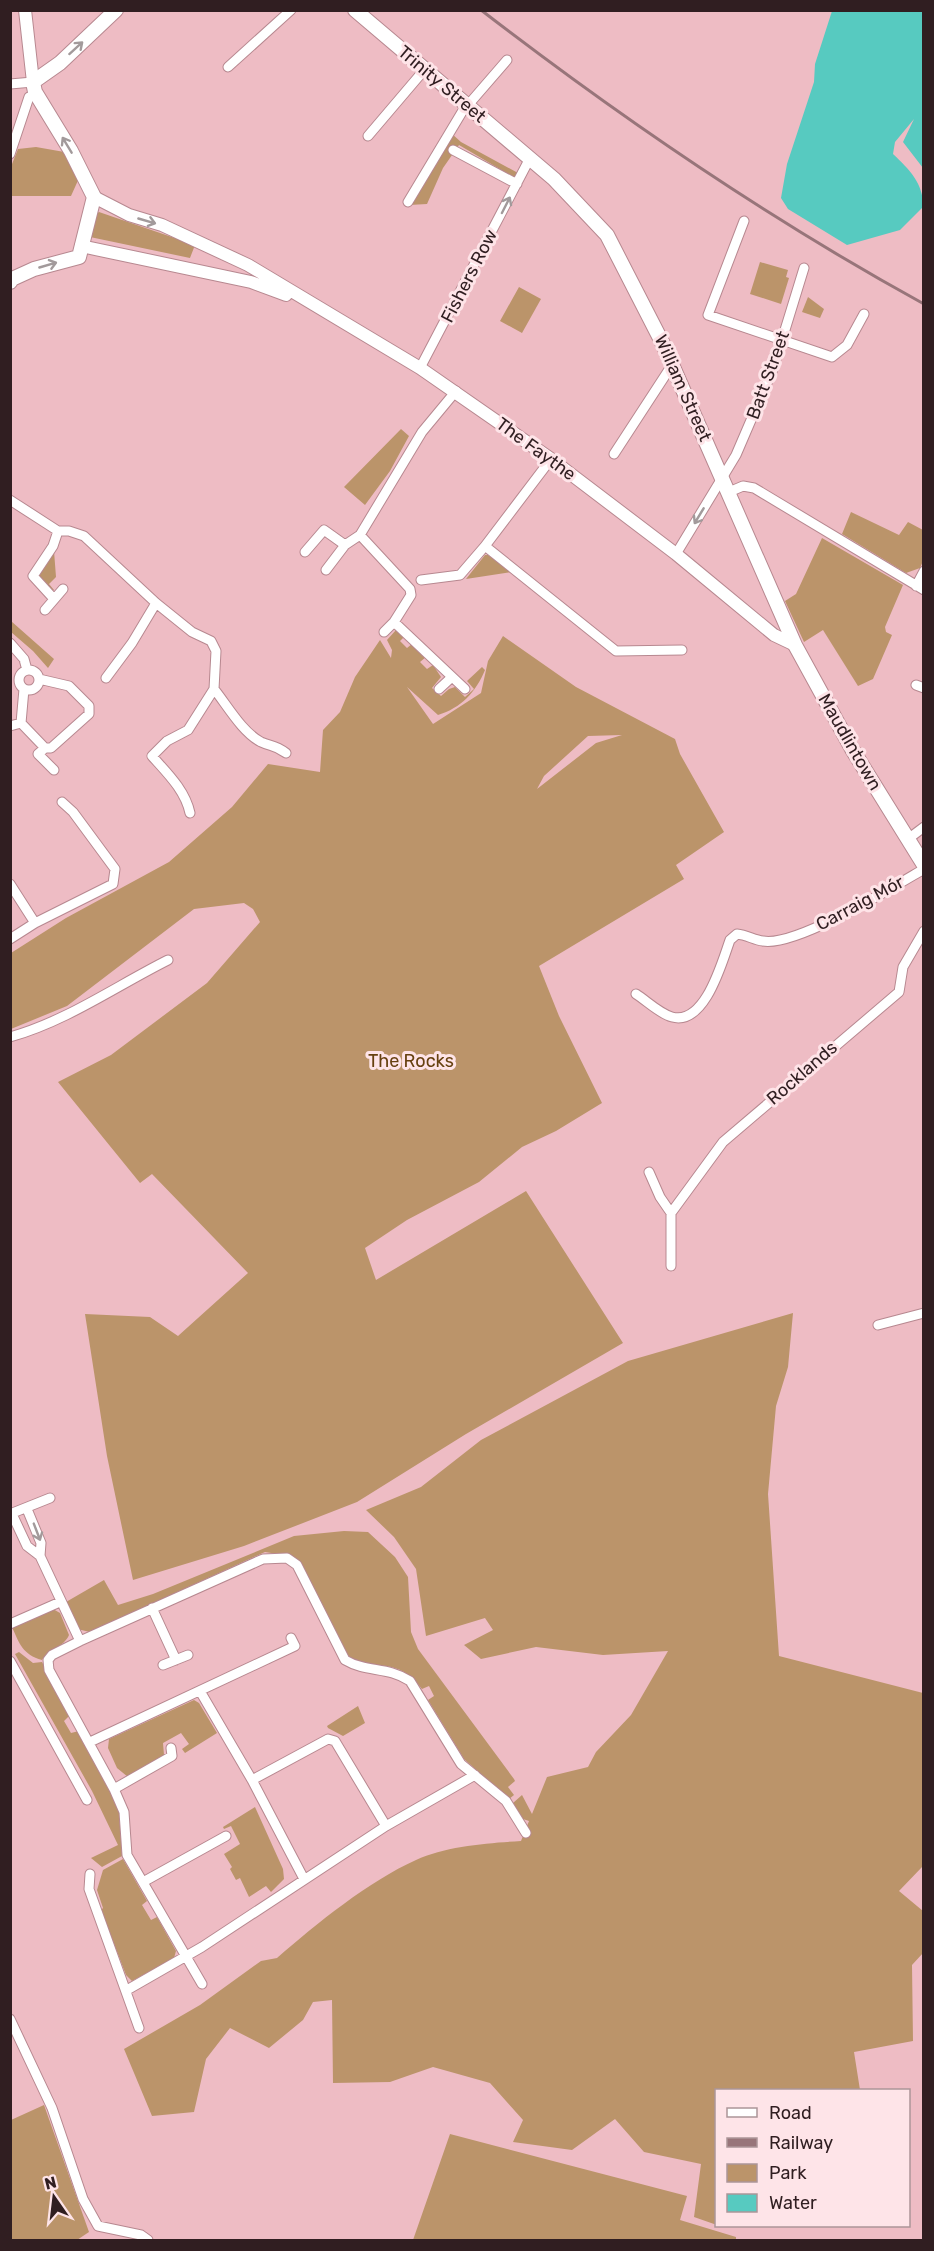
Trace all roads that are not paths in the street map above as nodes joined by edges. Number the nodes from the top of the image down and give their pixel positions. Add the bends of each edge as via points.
1 (25, 10) edge
2 (116, 10) edge
3 (291, 10) edge
4 (355, 10) edge
5 (507, 60) dead end
6 (228, 67) dead end
7 (425, 69) junction
8 (33, 82) junction
9 (10, 84) edge
10 (29, 98) dead end
11 (467, 105) junction
12 (368, 136) dead end
13 (453, 150) dead end
14 (10, 154) edge
15 (530, 158) junction
16 (517, 184) junction
17 (94, 197) junction
18 (408, 201) dead end
19 (744, 221) dead end
20 (81, 246) junction
21 (218, 251) junction
22 (804, 268) dead end
23 (212, 273) junction
24 (11, 279) edge
25 (260, 280) junction
26 (864, 314) dead end
27 (782, 340) junction
28 (672, 365) junction
29 (420, 368) junction
30 (456, 391) junction
31 (614, 454) dead end
32 (550, 459) junction
33 (722, 478) junction
34 (729, 492) junction
35 (10, 500) edge
36 (318, 521) dead end
37 (324, 530) junction
38 (58, 531) junction
39 (360, 535) junction
40 (345, 545) junction
41 (485, 546) junction
42 (305, 552) dead end
43 (676, 554) junction
44 (326, 570) dead end
45 (924, 571) edge
46 (421, 580) dead end
47 (920, 588) edge
48 (63, 589) dead end
49 (54, 599) junction
50 (156, 603) junction
51 (45, 610) dead end
52 (781, 611) junction
53 (754, 618) junction
54 (394, 622) junction
55 (384, 632) dead end
56 (10, 643) edge
57 (795, 645) junction
58 (682, 650) dead end
59 (27, 670) junction
60 (452, 676) junction
61 (106, 678) dead end
62 (39, 679) junction
63 (439, 688) dead end
64 (24, 689) junction
65 (214, 689) junction
66 (465, 689) dead end
67 (16, 724) edge
68 (45, 748) junction
69 (286, 753) dead end
70 (54, 770) dead end
71 (62, 802) dead end
72 (190, 813) dead end
73 (924, 827) edge
74 (908, 839) junction
75 (924, 867) edge
76 (10, 884) edge
77 (35, 923) junction
78 (924, 931) edge
79 (10, 939) edge
80 (168, 960) dead end
81 (636, 994) dead end
82 (10, 1037) edge
83 (649, 1172) dead end
84 (671, 1213) junction
85 (671, 1266) dead end
86 (924, 1313) edge
87 (878, 1324) dead end
88 (50, 1498) dead end
89 (27, 1509) junction
90 (11, 1514) edge
91 (40, 1556) junction
92 (60, 1602) junction
93 (152, 1608) junction
94 (10, 1624) edge
95 (291, 1638) dead end
96 (80, 1641) junction
97 (188, 1655) dead end
98 (176, 1660) junction
99 (10, 1661) edge
100 (163, 1665) dead end
101 (200, 1690) junction
102 (90, 1742) junction
103 (171, 1748) dead end
104 (475, 1775) junction
105 (252, 1780) junction
106 (114, 1789) junction
107 (87, 1800) dead end
108 (535, 1822) dead end
109 (386, 1826) junction
110 (226, 1849) dead end
111 (90, 1874) dead end
112 (304, 1879) junction
113 (143, 1882) junction
114 (186, 1956) junction
115 (201, 1984) dead end
116 (127, 1989) junction
117 (10, 2019) edge
118 (139, 2028) dead end
119 (148, 2241) edge

1 - 8 street
8 -> 2 main road via 60,63
3 - 6 street
4 - 7 main road, Trinity Street
5 - 11 street
7 - 11 main road, Trinity Street
7 - 12 street
8 - 9 street
17 -> 8 main road via 35,93
10 - 14 street
11 - 15 main road, Trinity Street
11 - 18 street
13 - 16 street
15 - 16 street, Fishers Row
15 - 28 main road, William Street via 607,235
29 -> 16 street, Fishers Row
17 - 20 main road
17 -> 21 street, The Faythe
19 - 27 street via 708,315
20 - 23 street, The Faythe
24 -> 20 main road via 79,257
21 - 23 street via 220,261
21 - 25 street, The Faythe
22 - 27 street, Batt Street
23 - 25 street, The Faythe
25 - 29 street, The Faythe via 305,299
26 - 27 street via 847,345 832,357
27 - 33 street, Batt Street via 745,435
28 - 31 street
28 - 33 main road, William Street
29 - 30 street, The Faythe
30 - 32 street, The Faythe
30 - 39 street via 422,432
32 - 41 street
32 - 43 street, The Faythe
33 - 34 main road, William Street
33 -> 43 street, Batt Street
34 - 47 street via 743,486 754,488
34 - 52 main road, William Street
35 - 38 street
36 - 37 street
37 - 40 street
37 - 42 street
38 - 49 street via 33,576
38 - 50 street via 84,536
39 - 40 street
39 - 54 street via 410,589 411,595
40 - 44 street
41 - 46 street via 460,575
41 - 58 street via 616,651
43 - 53 street, The Faythe
45 - 47 street
48 - 49 street
49 - 51 street
50 - 61 street
50 - 65 street via 192,632 211,641 216,651
52 - 53 street
52 - 57 main road, William Street
53 - 57 street, The Faythe via 774,635
54 - 55 street
54 - 60 street
56 - 59 street via 24,659
57 - 74 main road, Maudlintown via 852,749
59 - 62 street via 34,671
59 - 64 street via 19,681
60 - 63 street
60 - 66 street
62 - 64 street via 33,690
62 - 68 street via 69,686 89,706 89,714 51,748
64 - 67 street
65 - 69 street via 244,727 262,742 273,743
65 - 72 street via 188,730 167,741 152,756 175,782
67 - 68 street
68 - 70 street via 38,754
71 - 77 street via 74,812 115,868 116,878 113,884
73 - 74 street
74 - 75 main road, Maudlintown
75 - 81 street, Carraig Mór via 841,916 806,931 764,942 737,934 730,940 707,998 683,1017 672,1017
76 - 77 street
77 - 79 street
78 - 84 street, Rocklands via 903,967 898,992 723,1142
80 - 82 street via 71,1014
83 - 84 street
84 - 85 street
86 - 87 street
88 - 89 street
89 - 90 street
89 -> 91 street via 41,1543
90 - 91 street via 27,1546
91 - 92 street
92 - 94 street
92 - 96 street
93 - 96 street
93 - 98 street
93 - 104 street via 263,1559 287,1558 297,1565 345,1660 356,1666 388,1670 410,1681 461,1764
95 - 101 street via 295,1646
96 - 102 street via 52,1655 47,1665
97 - 98 street
98 - 100 street
99 - 107 street
101 - 102 street
101 - 105 street
102 - 106 street
103 - 106 street via 172,1756
104 - 108 street via 506,1801 525,1830
104 - 109 street
105 - 109 street via 328,1739 335,1741
105 - 112 street
106 - 113 street via 124,1812 127,1855
109 - 112 street
110 - 113 street via 223,1838
111 - 116 street via 89,1889
112 - 114 street via 264,1901
113 - 114 street via 155,1909
114 - 115 street
114 - 116 street
116 - 118 street
117 - 119 street via 52,2108 83,2199 98,2226 141,2235

